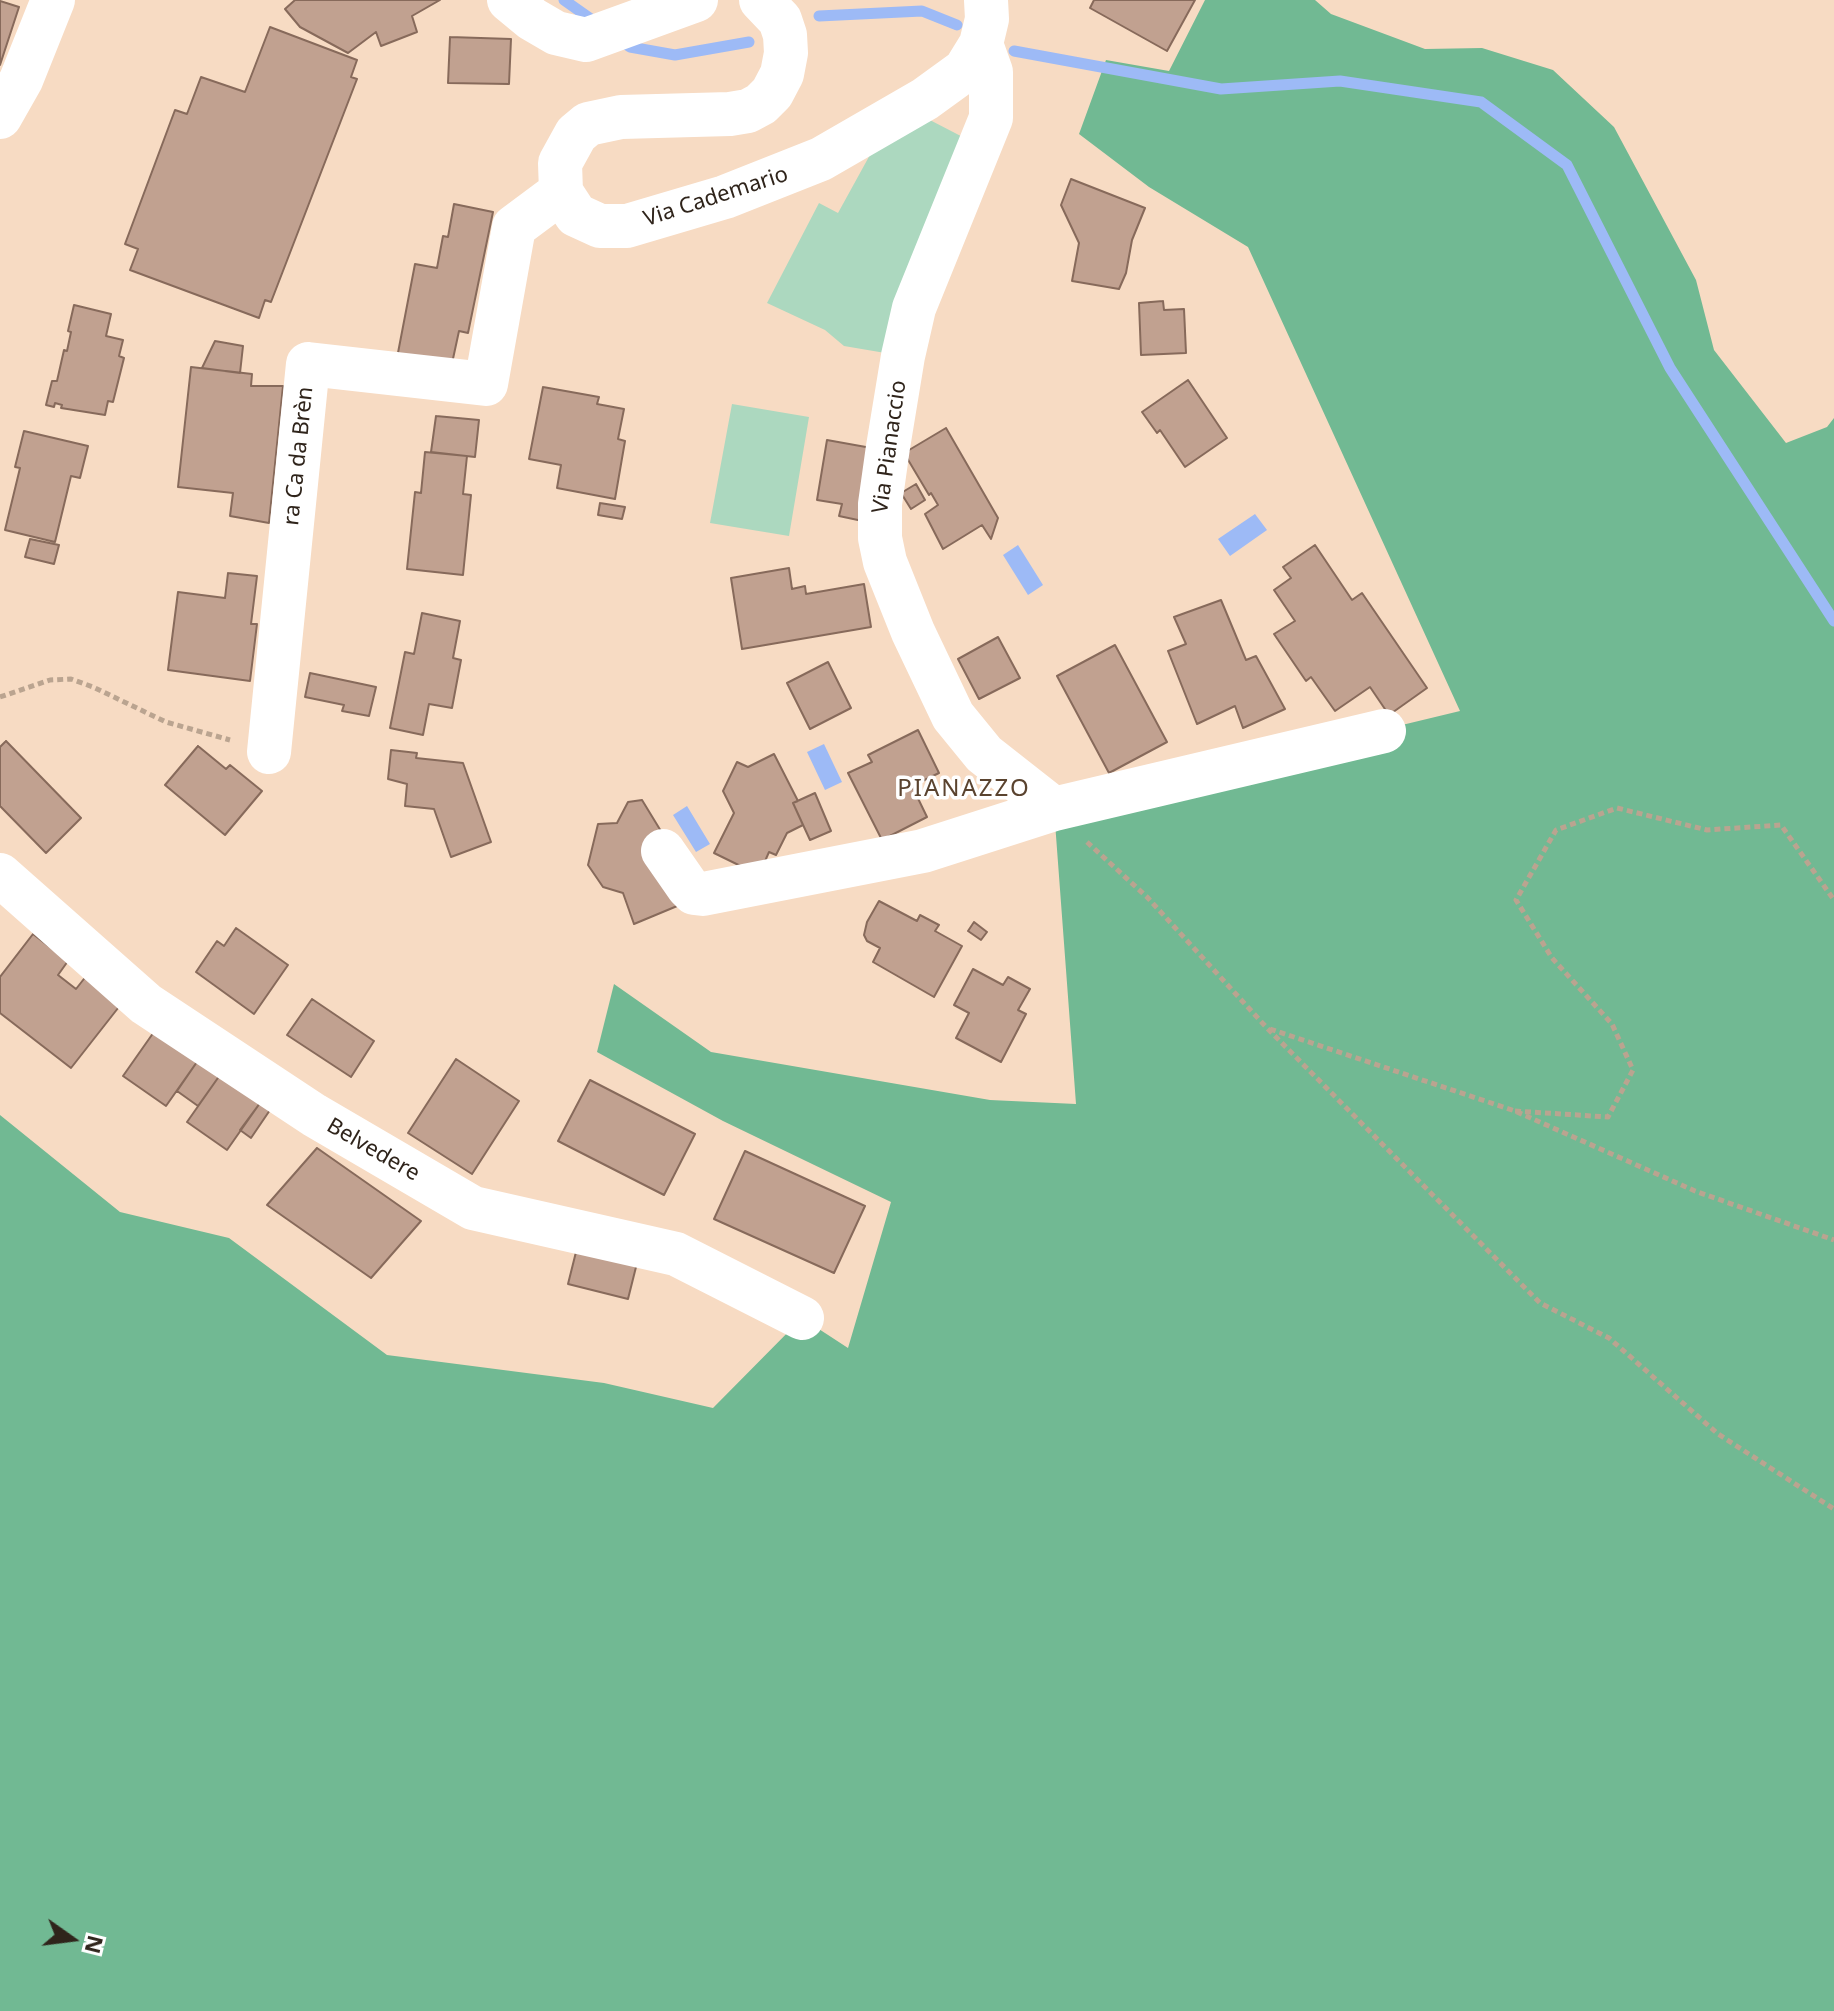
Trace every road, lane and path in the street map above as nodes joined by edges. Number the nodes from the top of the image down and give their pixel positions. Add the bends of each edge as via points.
1 (53, 0) edge
2 (509, 0) edge
3 (696, 0) edge
4 (761, 0) edge
5 (986, 0) edge
6 (625, 20) edge
7 (981, 44) junction
8 (0, 117) edge
9 (561, 192) junction
10 (0, 697) edge
11 (1384, 731) dead end
12 (269, 752) joint
13 (1054, 809) junction
14 (663, 851) dead end
15 (0, 875) edge
16 (1834, 900) edge
17 (1267, 1028) junction
18 (1515, 1111) junction
19 (1834, 1240) edge
20 (802, 1318) dead end
21 (1834, 1509) edge

1 - 8 street
2 - 6 street via 556,33 586,40
3 - 6 street
4 - 9 street via 780,20 786,53 777,83 761,104 730,114 621,117 588,124 560,163
5 - 7 street, Via Cademario
7 - 9 street, Via Cademario via 965,70 925,99 821,159 725,197 615,227 576,215
7 - 13 street, Via Pianaccio via 991,72 991,118 914,308 888,447 880,538 913,632 953,716 984,754
9 - 12 street, ra Ca da Brèn via 514,227 486,384 308,364
10 - 12 path via 50,680 71,679 166,722
11 - 13 street
13 - 14 street via 923,851 703,894 688,887
13 - 17 path via 1147,897
15 - 20 street, Belvedere via 146,1004 314,1115 473,1208 676,1254
16 - 18 path via 1781,825 1707,830 1617,808 1556,830 1516,900 1552,958 1612,1024 1633,1070 1608,1117
17 - 18 path
17 - 21 path via 1540,1303 1609,1338 1718,1434
18 - 19 path via 1695,1191

